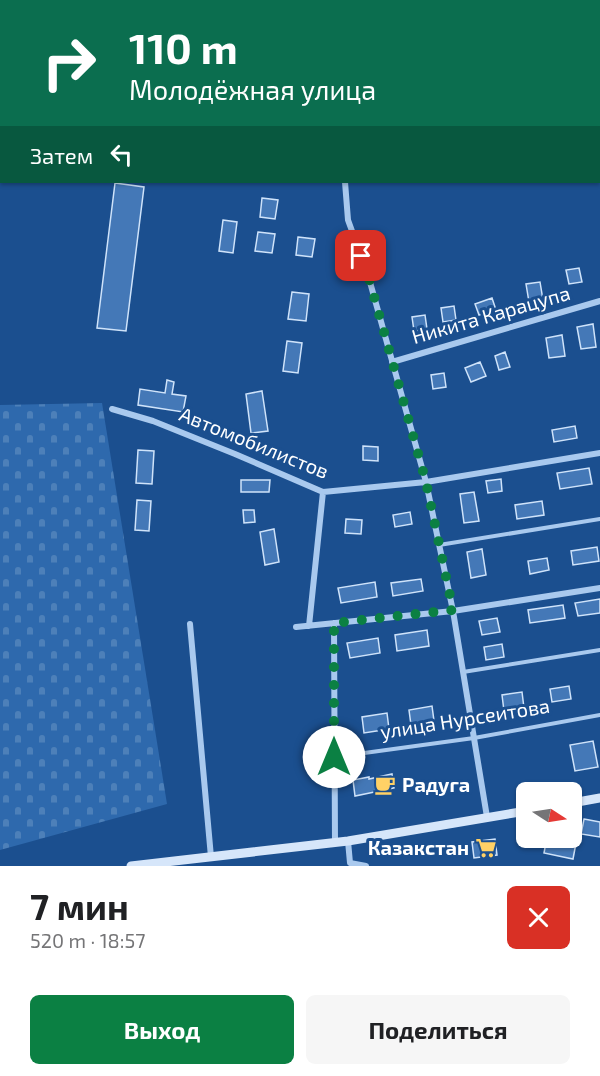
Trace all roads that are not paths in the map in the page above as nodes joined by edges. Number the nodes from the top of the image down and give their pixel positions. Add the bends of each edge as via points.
1 (345, 183) edge
2 (600, 301) edge
3 (392, 362) junction
4 (112, 409) dead end
5 (600, 453) edge
6 (426, 482) junction
7 (323, 492) junction
8 (600, 519) edge
9 (439, 545) junction
10 (600, 588) edge
11 (453, 610) junction
12 (334, 623) junction
13 (190, 624) dead end
14 (309, 626) junction
15 (296, 627) dead end
16 (600, 650) edge
17 (463, 672) junction
18 (600, 715) edge
19 (474, 738) junction
20 (334, 757) junction
21 (600, 798) edge
22 (582, 801) edge
23 (516, 813) edge
24 (487, 817) junction
25 (348, 841) junction
26 (335, 843) junction
27 (211, 857) junction
28 (194, 863) edge
29 (350, 865) edge
30 (132, 866) edge
31 (366, 866) edge

1 - 3 street via 348,220
2 - 3 street, Никита Карацупа
3 - 6 street
4 - 7 street, Автомобилистов via 161,424
5 - 6 street, Автомобилистов
6 - 7 street, Автомобилистов
6 - 9 street
7 - 14 street
8 - 9 lane
9 - 11 street
10 - 11 street
11 - 12 street
11 - 17 street
12 - 14 street
12 - 20 street
13 - 27 street
14 - 15 street
16 - 17 lane
17 - 19 street
18 - 19 lane, улица Нурсеитова
19 - 20 lane, улица Нурсеитова
19 - 24 street
20 - 26 street
21 - 22 main road
23 - 24 main road
24 - 25 main road
25 - 26 main road
25 - 29 street
26 - 27 main road
27 - 28 main road
28 - 30 main road
29 - 31 street

